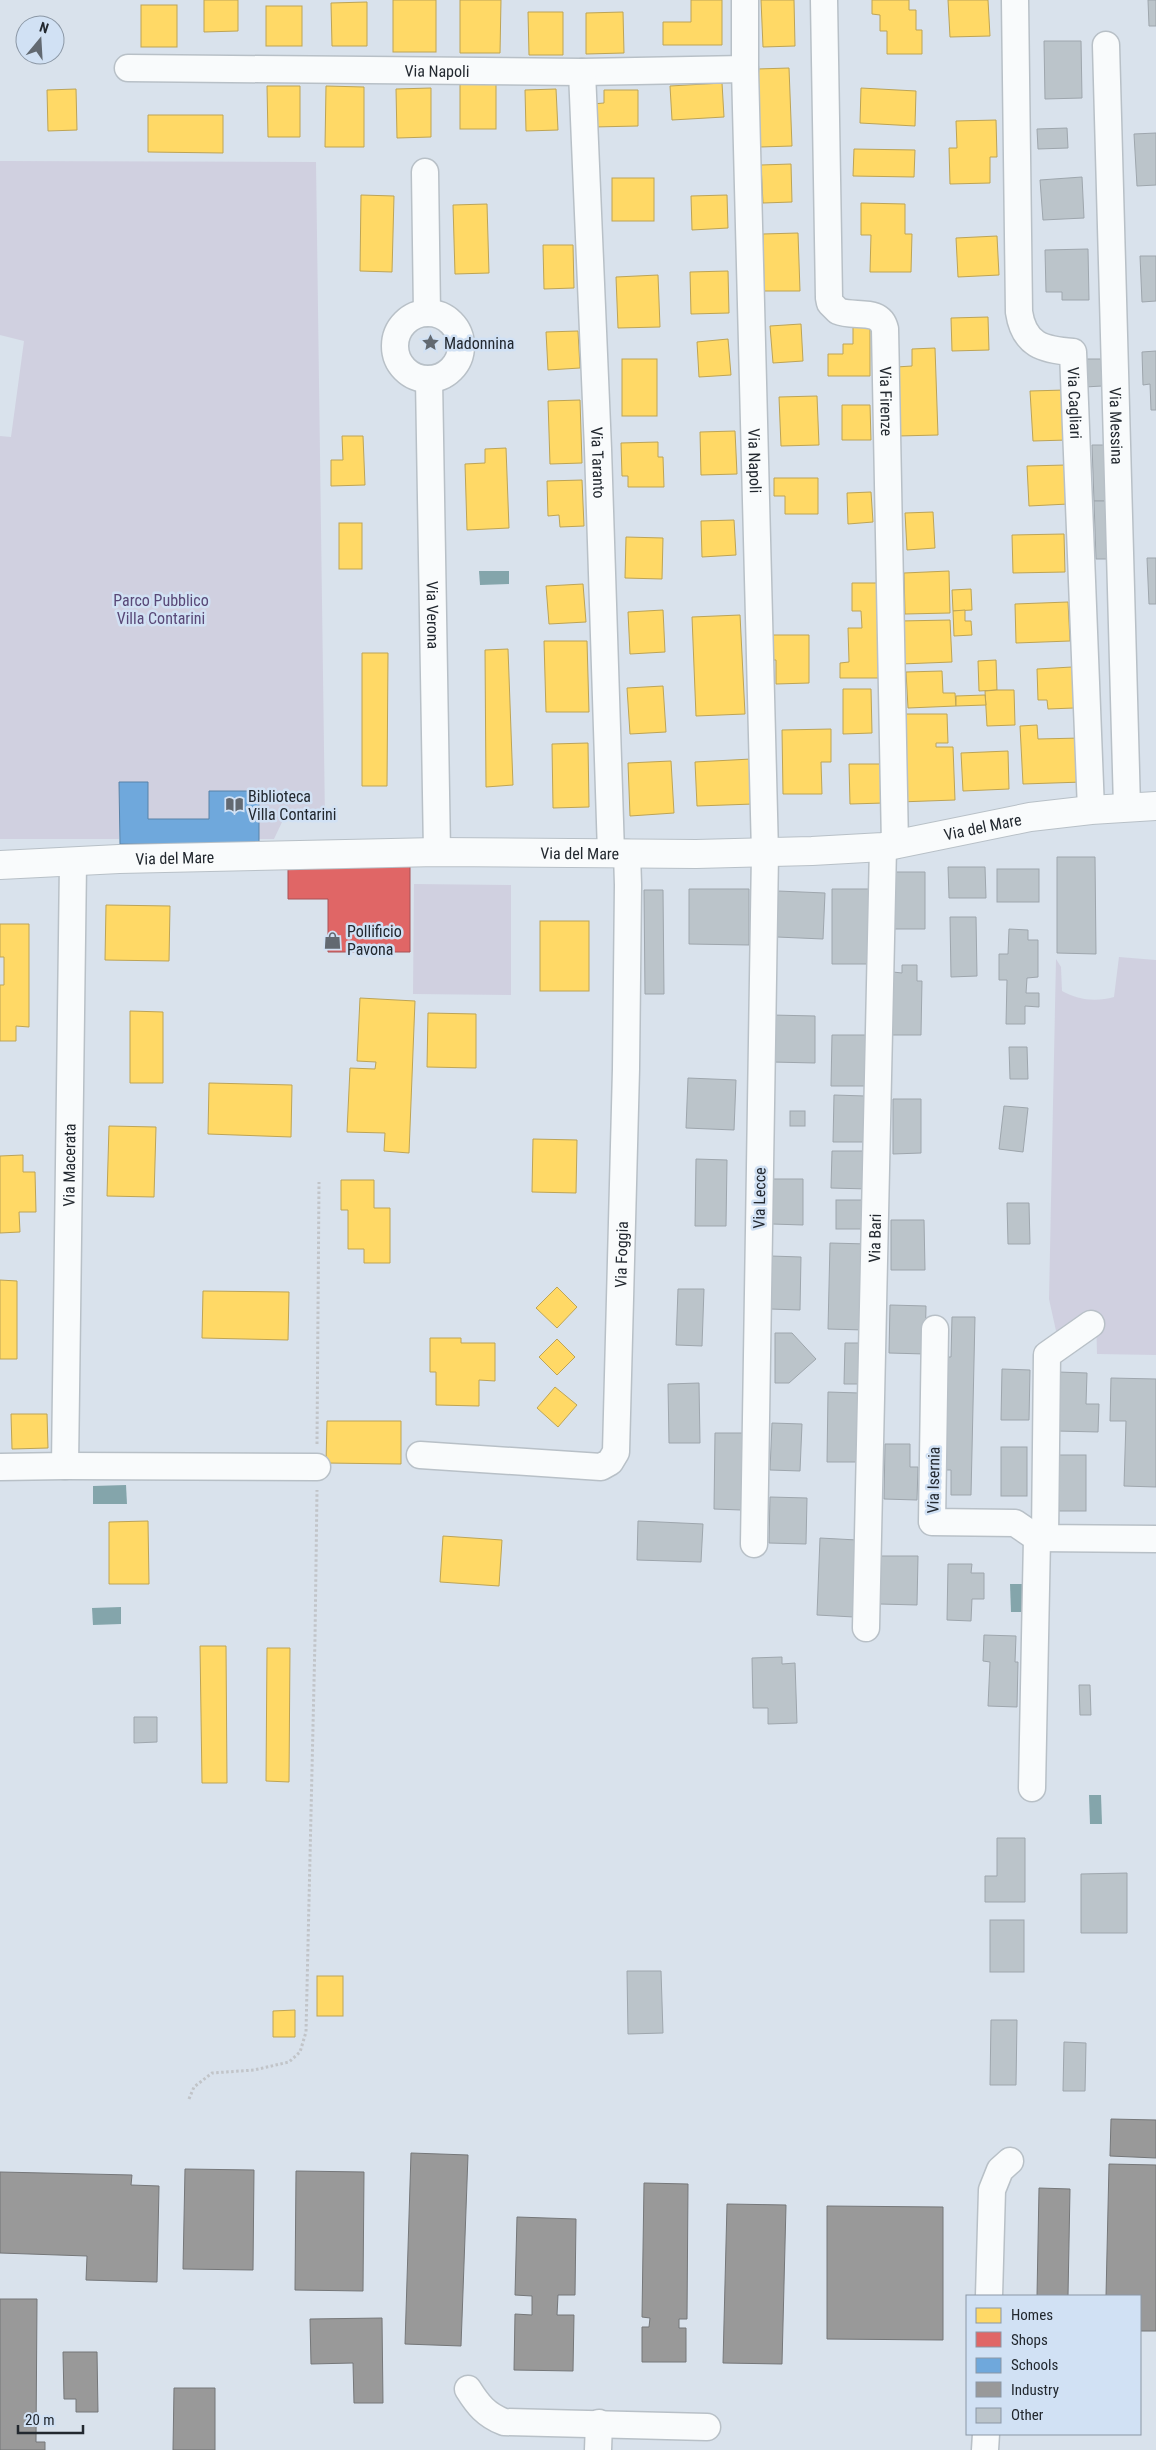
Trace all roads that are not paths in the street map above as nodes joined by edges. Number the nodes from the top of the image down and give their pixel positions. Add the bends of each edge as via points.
1 (745, 0) edge
2 (824, 0) edge
3 (1015, 0) edge
4 (1106, 45) dead end
5 (128, 68) dead end
6 (745, 69) junction
7 (582, 72) junction
8 (425, 172) dead end
9 (427, 314) junction
10 (1072, 352) junction
11 (1114, 353) junction
12 (429, 379) junction
13 (1127, 806) junction
14 (1156, 806) edge
15 (1091, 810) junction
16 (889, 846) junction
17 (437, 852) junction
18 (619, 853) junction
19 (765, 853) junction
20 (74, 863) junction
21 (0, 865) edge
22 (1091, 1324) dead end
23 (936, 1330) dead end
24 (420, 1455) dead end
25 (64, 1466) junction
26 (0, 1467) edge
27 (317, 1467) road end
28 (1041, 1538) junction
29 (1156, 1539) edge
30 (754, 1544) dead end
31 (866, 1628) dead end
32 (1032, 1788) dead end
33 (1010, 2161) dead end
34 (989, 2295) edge
35 (468, 2389) dead end
36 (599, 2423) junction
37 (707, 2427) dead end
38 (986, 2435) edge
39 (598, 2450) edge
40 (985, 2450) edge

1 - 6 street, Via Napoli
2 - 16 street, Via Firenze via 829,298 838,311 880,318 885,329
3 - 10 street, Via Cagliari via 1020,319 1025,334 1035,343 1052,350
4 - 11 street, Via Messina
5 - 7 street, Via Napoli
6 - 7 street, Via Napoli
6 - 19 street, Via Napoli
7 - 18 street, Via Taranto
8 - 9 street
9 - 12 street via 408,320 401,328 395,347 402,367 410,374
9 - 12 street via 438,315 456,329 461,351 450,371
10 - 11 street
10 - 15 street, Via Cagliari
11 - 13 street, Via Messina
12 - 17 street, Via Verona
13 - 14 main road, Via del Mare
13 - 15 main road, Via del Mare
15 - 16 main road, Via del Mare via 1030,817
16 - 19 main road, Via del Mare
16 - 31 street, Via Bari
17 - 18 main road, Via del Mare
17 - 20 main road, Via del Mare via 119,859
18 - 19 main road, Via del Mare
18 - 24 street, Via Foggia via 628,885 616,1452 610,1462 601,1467
19 - 30 street, Via Lecce
20 - 21 main road, Via del Mare
20 - 25 street, Via Macerata
22 - 28 street via 1047,1355
23 - 28 street, Via Isernia via 932,1522 1015,1523
25 - 26 street
25 - 27 street
28 - 29 street
28 - 32 street
33 - 34 street via 1000,2170 992,2190
35 - 36 street via 479,2406 491,2417 504,2422
36 - 37 street
36 - 39 street
38 - 40 street

